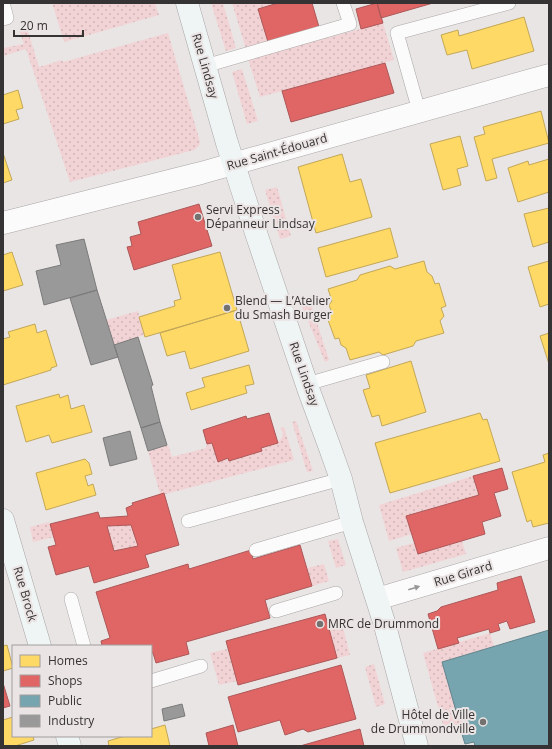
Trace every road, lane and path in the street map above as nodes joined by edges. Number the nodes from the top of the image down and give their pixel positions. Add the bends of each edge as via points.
1 (3, 3) edge
2 (187, 3) edge
3 (343, 3) edge
4 (509, 3) edge
5 (3, 19) edge
6 (206, 66) junction
7 (549, 75) edge
8 (419, 111) junction
9 (234, 164) junction
10 (3, 223) edge
11 (383, 362) dead end
12 (307, 384) junction
13 (341, 479) junction
14 (3, 520) edge
15 (188, 521) dead end
16 (352, 522) junction
17 (549, 548) edge
18 (256, 550) dead end
19 (336, 593) dead end
20 (71, 599) dead end
21 (376, 599) junction
22 (276, 611) dead end
23 (40, 645) edge
24 (84, 645) edge
25 (201, 666) dead end
26 (152, 681) edge
27 (417, 746) edge

1 - 5 lane via 7,18
2 - 6 street, Rue Lindsay
3 - 6 lane via 350,24
4 - 8 lane via 398,33
6 - 9 street, Rue Lindsay
7 - 8 street, Rue Saint-Édouard
8 - 9 street, Rue Saint-Édouard
9 - 10 street, Rue Saint-Édouard
9 - 12 street, Rue Lindsay via 277,300
11 - 12 lane
12 - 13 street, Rue Lindsay
13 - 15 lane
13 - 16 street, Rue Lindsay
14 - 23 street, Rue Brock
16 - 18 lane
16 - 21 street, Rue Lindsay
21 -> 17 street, Rue Girard
19 - 22 lane
20 - 24 lane
21 - 27 street, Rue Lindsay
25 - 26 lane

